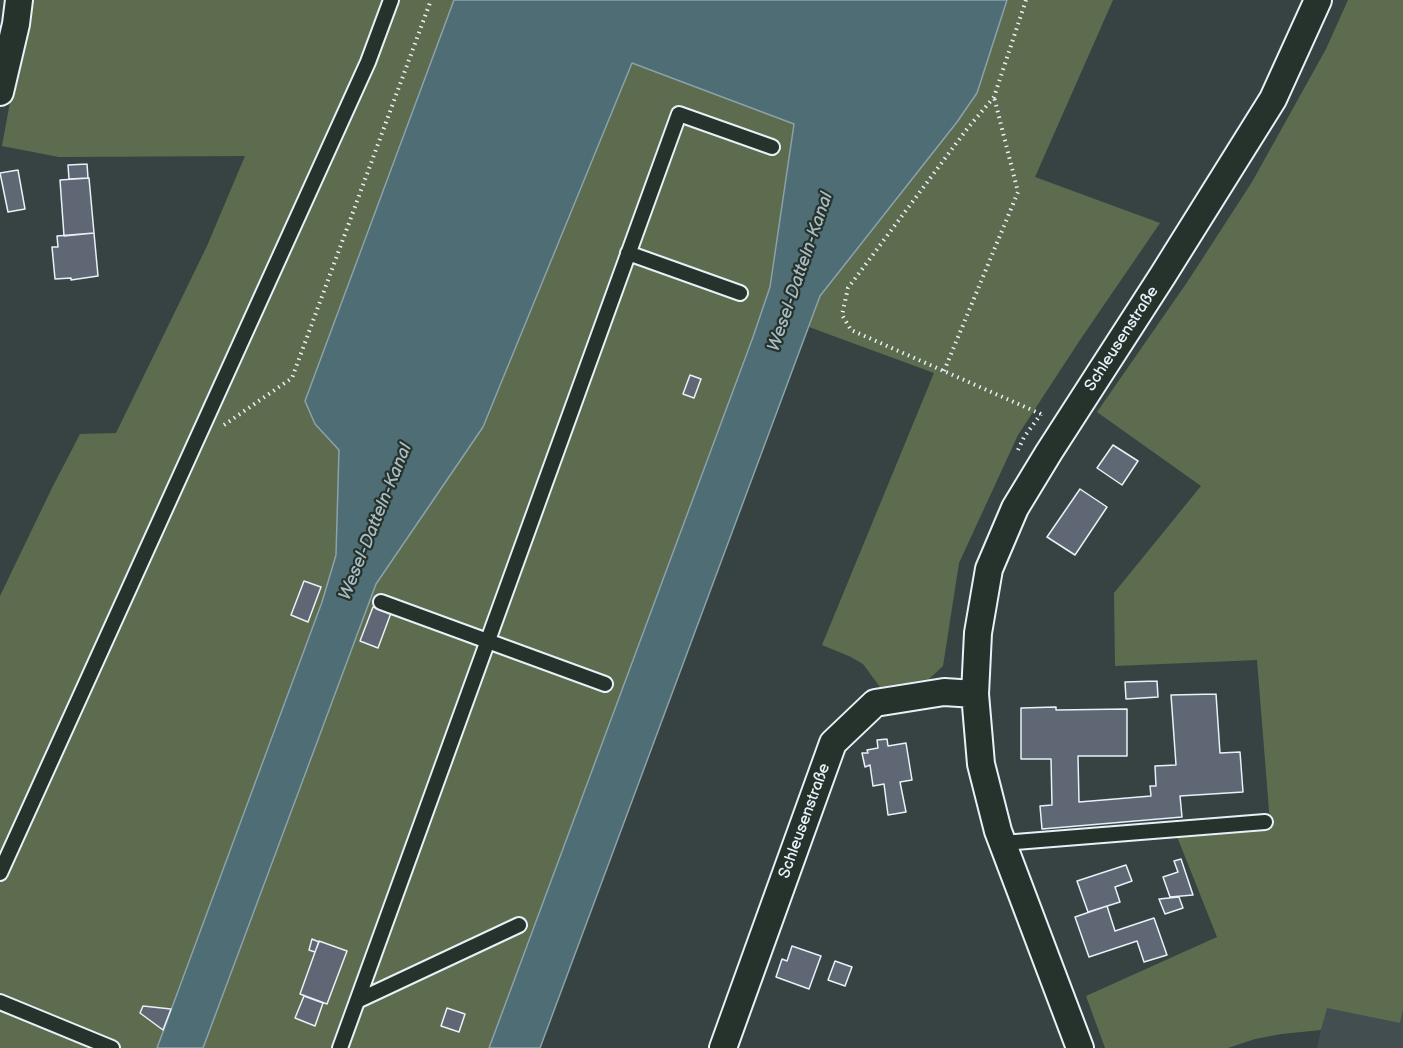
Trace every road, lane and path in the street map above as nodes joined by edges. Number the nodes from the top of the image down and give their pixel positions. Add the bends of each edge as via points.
1 (18, 0) edge
2 (390, 0) edge
3 (431, 0) edge
4 (1026, 0) edge
5 (1318, 0) edge
6 (0, 92) edge
7 (994, 97) junction
8 (772, 147) dead end
9 (628, 253) junction
10 (740, 293) dead end
11 (944, 371) junction
12 (1065, 428) junction
13 (195, 445) junction
14 (381, 602) dead end
15 (487, 641) junction
16 (605, 684) dead end
17 (975, 694) junction
18 (1265, 822) dead end
19 (1003, 843) junction
20 (0, 873) edge
21 (519, 925) dead end
22 (357, 1001) junction
23 (0, 1002) edge
24 (112, 1048) edge
25 (340, 1048) edge
26 (723, 1048) edge
27 (1080, 1048) edge

1 - 6 street
2 - 13 lane via 368,62
3 - 13 path via 292,378
4 - 7 path
5 - 12 street, Schleusenstraße via 1273,99
7 - 11 path via 1018,192
7 - 11 path via 848,288 842,315 851,330
8 - 9 lane via 679,114
9 - 10 lane
9 - 15 lane
11 - 12 path
12 - 17 street, Schleusenstraße via 1015,508 989,569 978,633
13 - 20 lane
14 - 15 lane
15 - 16 lane
15 - 22 lane
17 - 19 street, Schleusenstraße via 981,764
17 - 26 street, Schleusenstraße via 944,692 875,703 832,743
18 - 19 lane
19 - 27 street, Schleusenstraße
21 - 22 lane
22 - 25 lane
23 - 24 lane

